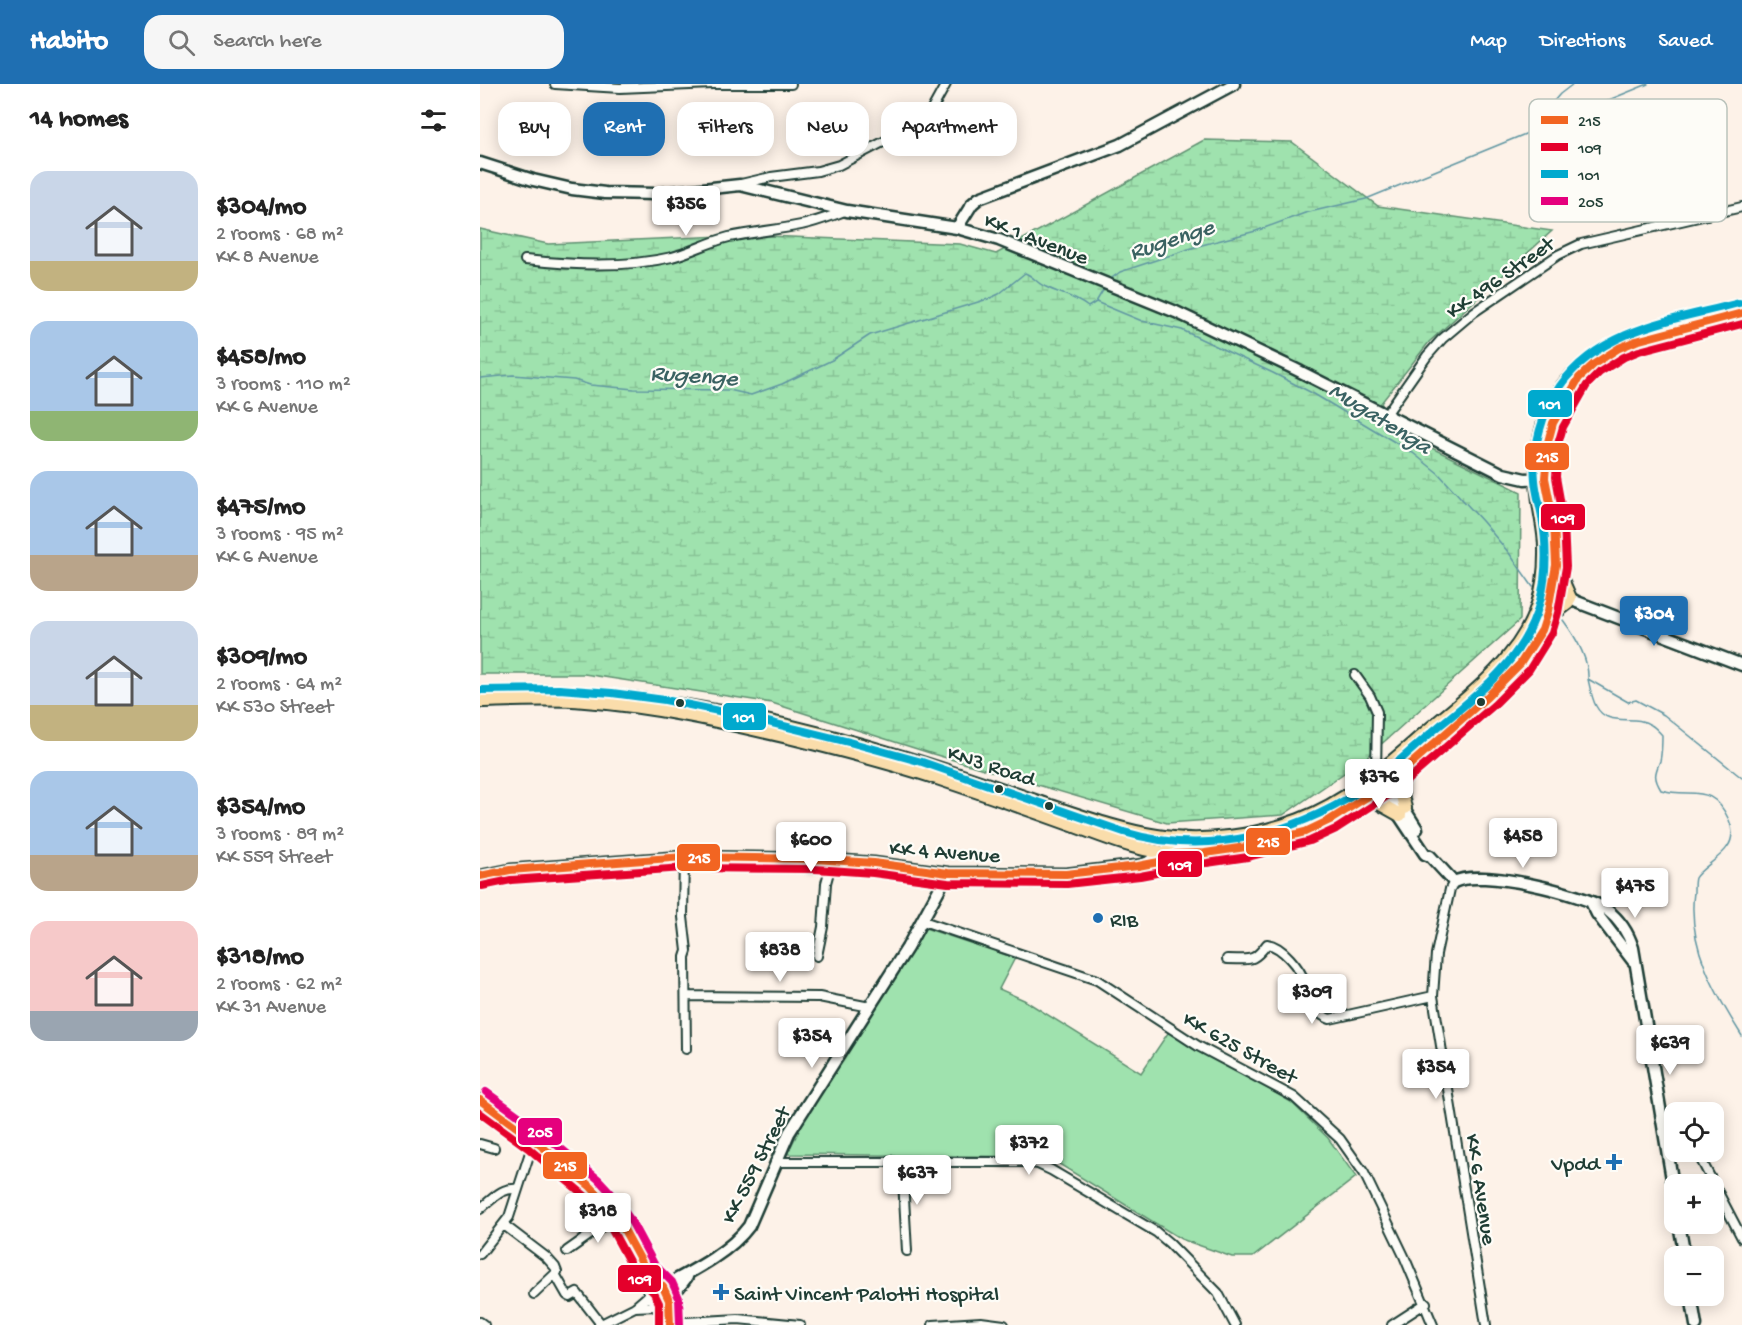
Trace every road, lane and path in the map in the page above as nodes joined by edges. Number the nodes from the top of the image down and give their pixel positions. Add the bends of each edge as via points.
1 (555, 84) edge
2 (792, 84) edge
3 (946, 84) edge
4 (1234, 84) edge
5 (654, 85) edge
6 (480, 163) edge
7 (740, 185) junction
8 (1742, 207) edge
9 (1727, 210) edge
10 (847, 211) junction
11 (1677, 222) edge
12 (957, 228) junction
13 (525, 260) dead end
14 (1742, 304) edge
15 (1742, 313) edge
16 (1385, 416) junction
17 (1541, 478) junction
18 (1556, 565) junction
19 (1546, 594) junction
20 (1572, 601) junction
21 (1542, 630) junction
22 (1742, 665) edge
23 (1355, 675) dead end
24 (480, 692) edge
25 (480, 701) edge
26 (670, 708) junction
27 (1406, 767) junction
28 (1380, 772) junction
29 (1385, 786) junction
30 (1362, 801) junction
31 (1402, 812) junction
32 (1184, 838) junction
33 (1146, 849) junction
34 (1162, 852) junction
35 (1176, 854) junction
36 (684, 857) junction
37 (832, 861) junction
38 (1147, 864) junction
39 (948, 873) junction
40 (480, 876) edge
41 (1454, 882) junction
42 (923, 921) junction
43 (817, 956) dead end
44 (1227, 959) dead end
45 (686, 996) junction
46 (1432, 996) junction
47 (870, 1007) junction
48 (686, 1049) dead end
49 (480, 1100) edge
50 (1664, 1105) edge
51 (534, 1140) junction
52 (480, 1144) edge
53 (494, 1148) dead end
54 (775, 1162) junction
55 (903, 1162) junction
56 (1701, 1162) edge
57 (518, 1189) junction
58 (480, 1209) edge
59 (615, 1217) junction
60 (504, 1225) junction
61 (1742, 1238) edge
62 (567, 1251) dead end
63 (907, 1251) dead end
64 (480, 1254) edge
65 (646, 1270) junction
66 (691, 1272) junction
67 (555, 1274) junction
68 (663, 1287) junction
69 (534, 1294) dead end
70 (650, 1294) junction
71 (669, 1300) junction
72 (1426, 1303) junction
73 (635, 1306) junction
74 (656, 1306) junction
75 (1693, 1306) edge
76 (480, 1322) edge
77 (670, 1322) edge
78 (484, 1325) edge
79 (600, 1325) edge
80 (800, 1325) edge
81 (933, 1325) edge
82 (1004, 1325) edge
83 (1235, 1325) edge
84 (1392, 1325) edge
85 (1433, 1325) edge
86 (1486, 1325) edge
87 (1696, 1325) edge

1 - 5 street via 620,88
2 - 5 street
3 - 7 street via 930,112 910,128 839,165
4 - 12 main road via 1120,145 979,198
6 - 7 main road, KK 1 Avenue via 533,180 605,193 656,194
7 - 10 main road, KK 1 Avenue
8 - 9 street, KK 496 Street
10 - 12 main road, KK 1 Avenue
10 - 13 street via 803,225 728,237 653,260 623,264
11 - 16 street, KK 496 Street via 1581,244 1558,255 1474,312 1442,339
12 - 16 main road, KK 1 Avenue via 999,240 1176,312
14 - 17 highway via 1637,332 1592,357 1567,381 1546,416 1536,457
15 - 17 highway via 1636,341 1594,364 1579,378 1553,423
16 - 17 main road, KK 1 Avenue via 1503,474
17 - 18 highway via 1554,523
17 - 19 highway
18 - 19 highway
18 - 20 highway
19 - 20 main road
19 - 21 highway
19 - 28 highway, KN3 Road via 1510,656
20 - 21 highway via 1548,618
20 - 22 main road
21 - 27 highway via 1520,664
23 - 28 street via 1377,712
24 - 26 highway, KN3 Road via 596,694
25 - 26 highway via 585,700
26 - 32 highway, KN3 Road via 753,718 813,732 901,756 1121,828
26 - 33 highway via 889,762
27 - 29 highway
27 - 31 highway via 1400,781
28 - 29 main road
28 - 32 highway, KN3 Road via 1300,819 1217,838
29 - 30 highway
29 - 31 main road
30 - 31 highway via 1375,801
30 - 35 highway via 1291,836 1225,850
31 - 41 main road via 1425,854
32 - 34 main road
33 - 34 highway
33 - 38 highway
34 - 35 highway
34 - 38 main road
35 - 38 highway
36 - 37 main road, KK 4 Avenue
36 - 40 main road, KK 4 Avenue via 533,867
36 - 45 street
37 - 39 main road, KK 4 Avenue
37 - 43 street
38 - 39 main road, KK 4 Avenue via 1066,874
39 - 42 main road, KK 559 Street
41 - 46 street, KK 6 Avenue via 1436,954
41 - 50 main road via 1463,878 1506,880 1554,890 1605,909 1622,925 1629,935 1637,966
42 - 47 main road, KK 559 Street
42 - 72 street, KK 625 Street via 1097,980 1198,1046 1294,1097 1340,1139 1364,1173
44 - 46 street via 1253,959 1267,944 1274,945 1298,969 1306,984 1306,997 1322,1016 1330,1019
45 - 47 street via 819,997
45 - 48 street
46 - 86 street, KK 6 Avenue
47 - 54 main road, KK 559 Street via 789,1133
49 - 51 main road
51 - 57 street
51 - 59 main road via 591,1187
52 - 53 street
54 - 55 street
54 - 66 main road, KK 559 Street via 740,1239
55 - 63 street
55 - 83 street via 1025,1162 1051,1170 1156,1232 1218,1293
56 - 61 street
57 - 58 street via 501,1191
57 - 60 street
59 - 62 street
59 - 65 main road
60 - 64 street
60 - 67 street via 546,1257 555,1267
65 - 68 main road
65 - 70 main road
66 - 68 main road, KK 559 Street
66 - 71 main road, KK 559 Street
67 - 69 street
67 - 79 street via 567,1294 570,1297 577,1293
68 - 70 main road, KK 559 Street
68 - 71 main road
70 - 73 street
70 - 74 main road
71 - 74 main road, KK 559 Street
71 - 77 main road
72 - 84 street
72 - 85 street, KK 625 Street
73 - 74 street
73 - 79 street
74 - 77 main road
75 - 87 main road
76 - 78 street
77 - 80 street via 738,1319
81 - 82 street

